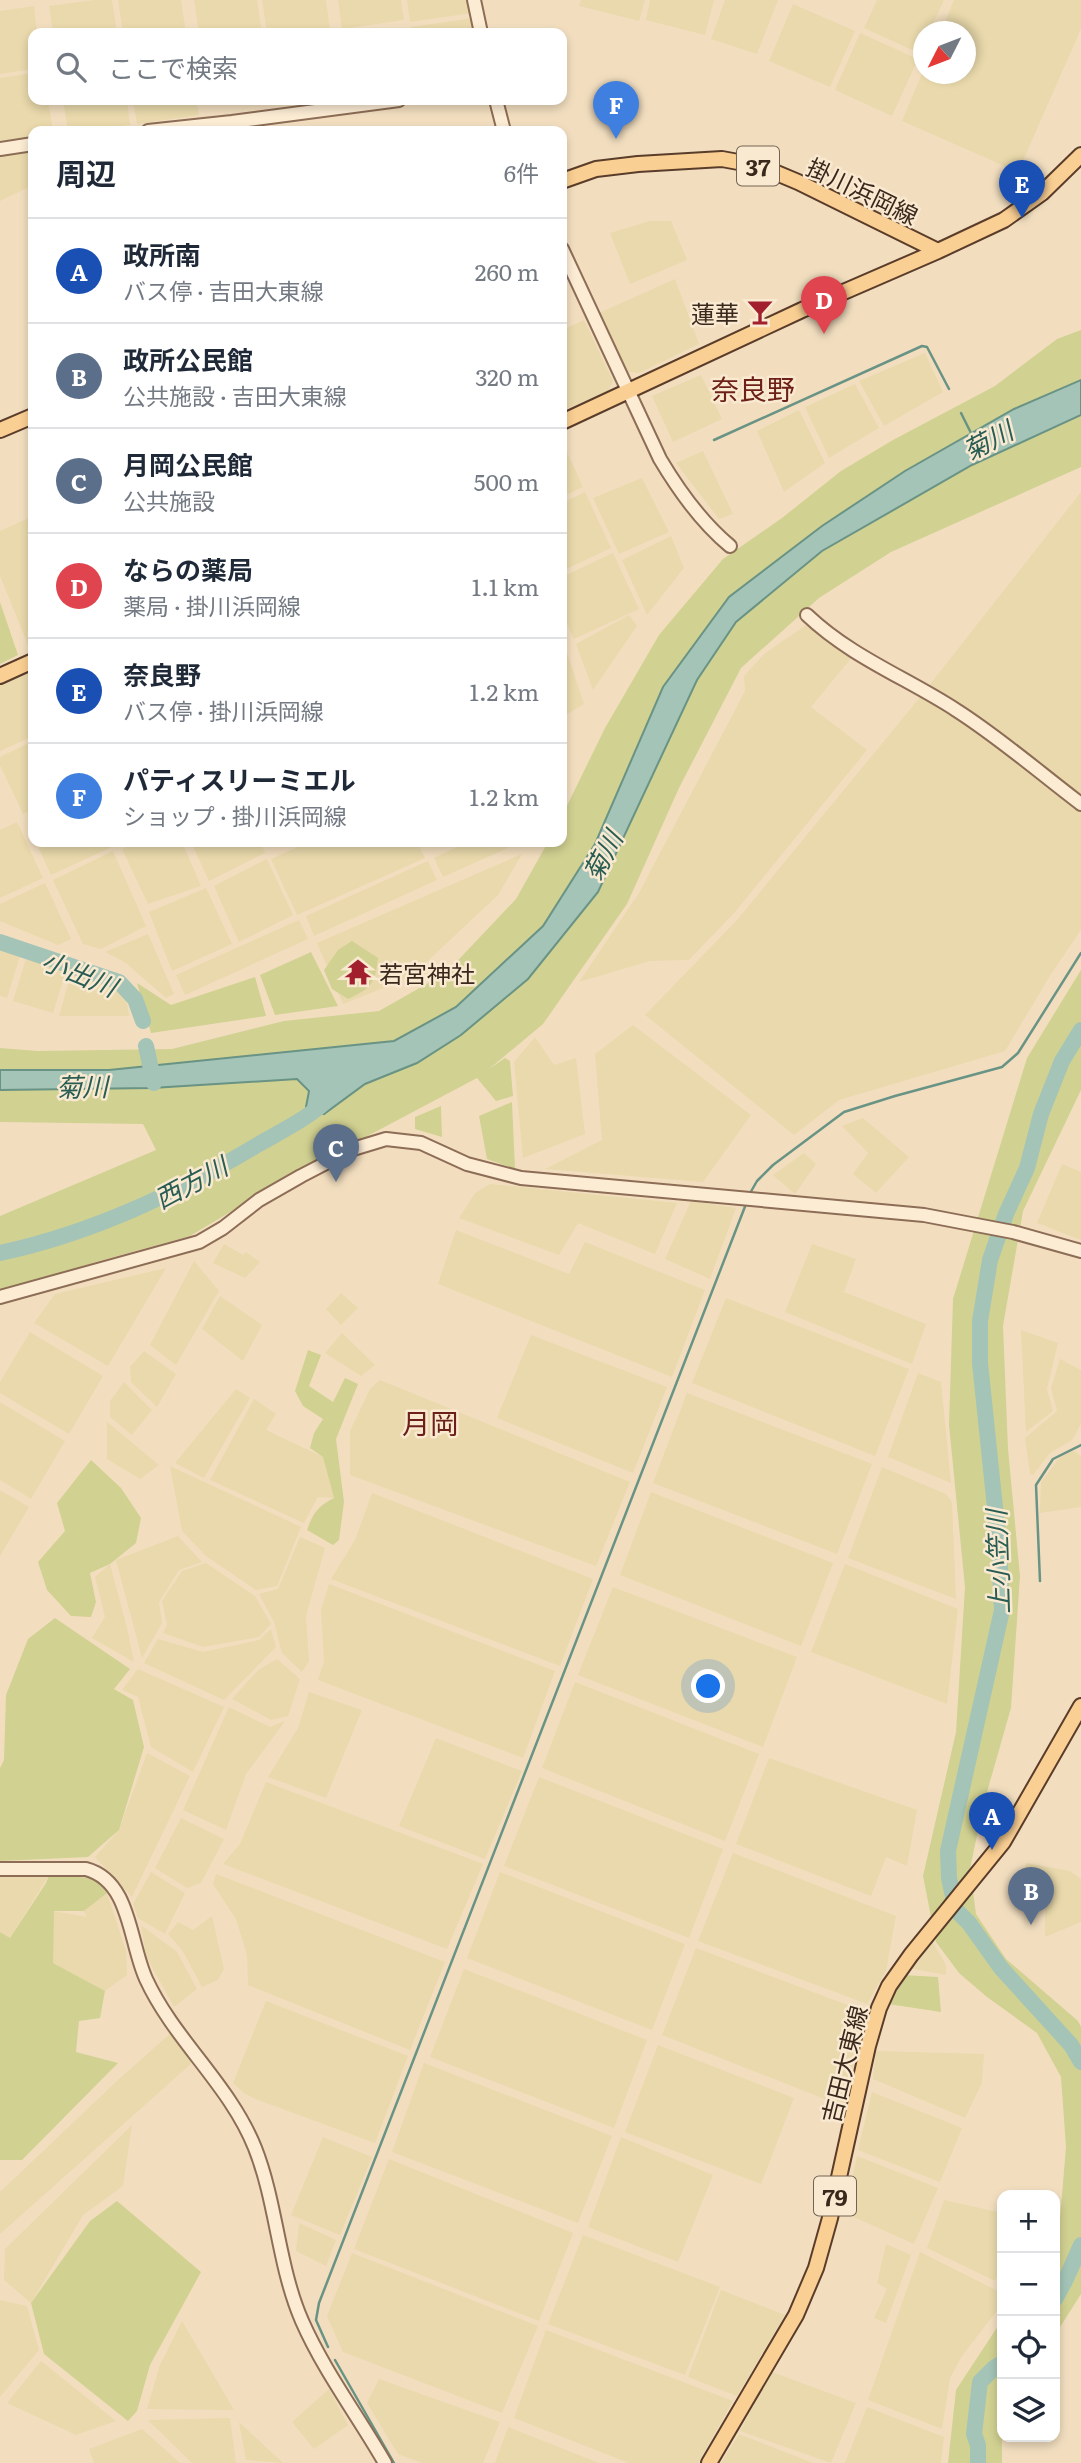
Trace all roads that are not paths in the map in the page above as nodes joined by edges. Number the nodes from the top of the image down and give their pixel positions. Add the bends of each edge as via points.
1 (474, 0) edge
2 (480, 28) edge
3 (361, 105) edge
4 (497, 105) edge
5 (195, 126) edge
6 (503, 126) edge
7 (28, 145) edge
8 (0, 149) edge
9 (1081, 155) edge
10 (567, 179) edge
11 (938, 251) junction
12 (567, 260) edge
13 (628, 392) junction
14 (28, 418) edge
15 (567, 420) edge
16 (0, 429) edge
17 (730, 545) dead end
18 (807, 615) dead end
19 (28, 663) edge
20 (0, 676) edge
21 (1081, 804) edge
22 (1081, 1251) edge
23 (0, 1297) edge
24 (1081, 1706) edge
25 (0, 1869) edge
26 (385, 2463) edge
27 (709, 2463) edge

1 - 2 street
3 - 5 street
4 - 6 street
7 - 8 street
9 - 11 main road, 掛川浜岡線 via 1042,193 1003,220
10 - 11 main road, 掛川浜岡線 / 37 via 596,169 638,164 722,159 760,166
11 - 13 main road, 掛川浜岡線
12 - 13 street
13 - 15 main road, 掛川浜岡線
13 - 17 street via 678,488
14 - 16 main road
18 - 21 street via 878,667 958,711
19 - 20 main road
22 - 23 street via 971,1223 901,1213 521,1178 467,1164 421,1143 386,1139 353,1149 301,1176 199,1242
24 - 27 main road, 吉田大東線 / 79 via 1008,1834 897,1972 879,2008 828,2228 806,2294
25 - 26 street via 86,1869 115,1886 146,1980 249,2135 303,2322

